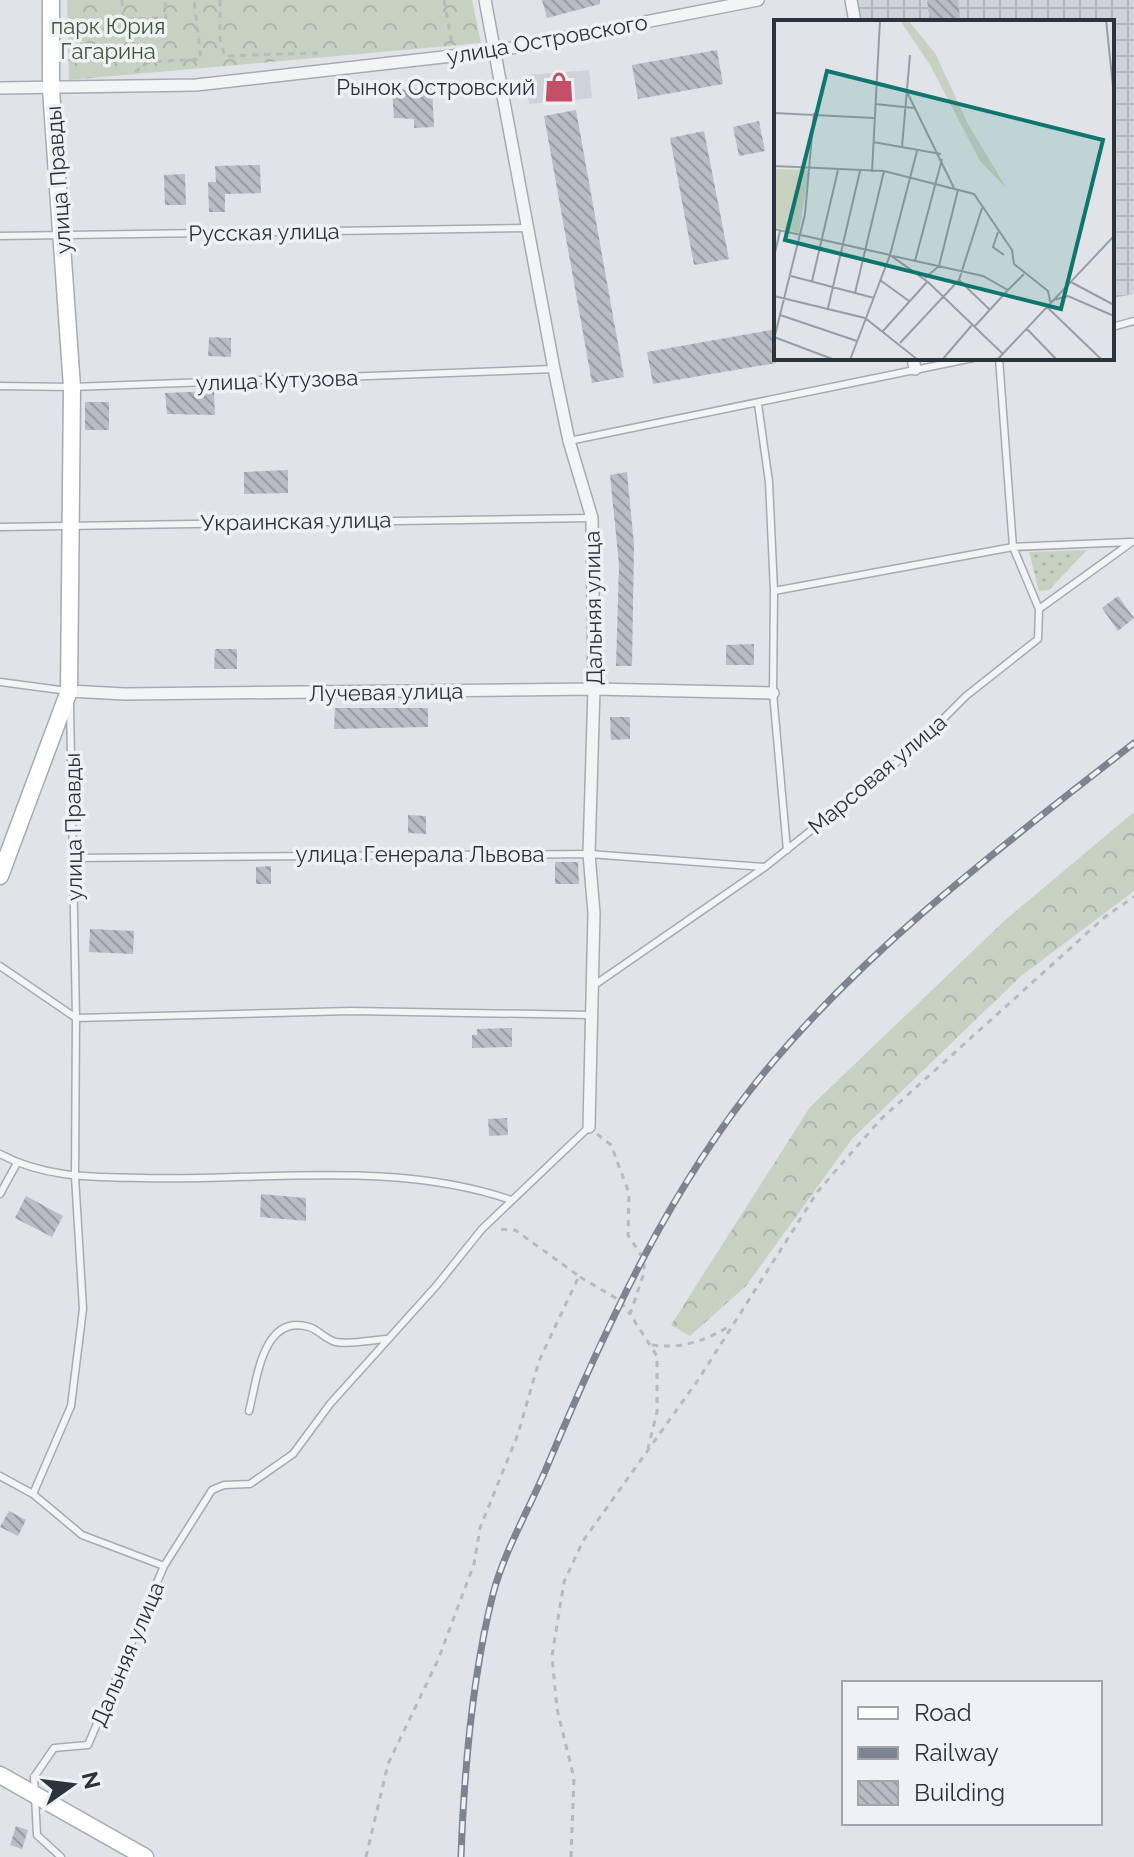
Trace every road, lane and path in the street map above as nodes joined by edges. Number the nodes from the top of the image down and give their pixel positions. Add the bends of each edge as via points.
1 (51, 0) edge
2 (122, 0) edge
3 (165, 0) edge
4 (194, 0) edge
5 (220, 0) edge
6 (444, 0) edge
7 (485, 0) edge
8 (758, 0) edge
9 (851, 0) edge
10 (855, 20) edge
11 (496, 51) junction
12 (454, 56) junction
13 (319, 71) junction
14 (111, 87) junction
15 (0, 88) edge
16 (51, 89) junction
17 (529, 228) junction
18 (0, 236) edge
19 (63, 237) junction
20 (1134, 321) edge
21 (1114, 326) edge
22 (953, 360) edge
23 (999, 360) edge
24 (914, 364) edge
25 (554, 369) junction
26 (0, 386) edge
27 (72, 387) junction
28 (758, 404) junction
29 (569, 441) junction
30 (592, 518) junction
31 (73, 526) junction
32 (0, 527) edge
33 (1133, 542) edge
34 (1013, 547) junction
35 (774, 591) junction
36 (1039, 609) junction
37 (0, 682) edge
38 (594, 689) junction
39 (69, 691) junction
40 (773, 693) junction
41 (787, 850) junction
42 (589, 854) junction
43 (74, 858) junction
44 (765, 867) junction
45 (0, 876) edge
46 (1134, 897) edge
47 (0, 966) edge
48 (593, 986) junction
49 (591, 1015) junction
50 (76, 1018) junction
51 (589, 1127) junction
52 (0, 1154) edge
53 (17, 1163) junction
54 (75, 1176) junction
55 (0, 1194) edge
56 (511, 1200) junction
57 (482, 1229) junction
58 (579, 1276) junction
59 (630, 1314) junction
60 (734, 1323) junction
61 (386, 1339) junction
62 (650, 1344) junction
63 (249, 1411) dead end
64 (647, 1451) junction
65 (0, 1476) edge
66 (33, 1494) junction
67 (164, 1566) junction
68 (0, 1775) edge
69 (35, 1794) junction
70 (61, 1857) edge
71 (145, 1857) edge
72 (366, 1857) edge
73 (571, 1857) edge

1 - 16 main road, улица Правды
2 - 3 path via 123,19 166,18
4 - 14 path via 201,59 149,62
5 - 13 path via 225,56 316,53
6 - 12 path
7 - 11 street, Дальняя улица
8 - 11 street, улица Островского
9 - 10 street
11 - 12 street, улица Островского
11 - 17 street, Дальняя улица
12 - 13 street, улица Островского
13 - 14 street, улица Островского via 196,85
14 - 16 street, улица Островского
15 - 16 street, улица Островского
16 - 19 main road, улица Правды
17 - 19 lane, Русская улица
17 - 25 street, Дальняя улица
18 - 19 lane, Русская улица
19 - 27 main road, улица Правды
20 - 21 lane
22 - 24 lane
23 - 34 lane
24 - 28 lane
25 - 27 lane, улица Кутузова
25 - 29 street, Дальняя улица
26 - 27 lane, улица Кутузова
27 - 31 main road, улица Правды
28 - 29 lane
28 - 35 lane via 769,482
29 - 30 street, Дальняя улица
30 - 31 lane, Украинская улица
30 - 38 street, Дальняя улица
31 - 32 lane, Украинская улица
31 - 39 main road, улица Правды
33 - 34 lane
33 - 36 lane
34 - 35 lane
34 - 36 lane
35 - 40 lane
36 - 41 lane, Марсовая улица via 1038,639
37 - 39 lane, Лучевая улица
38 - 39 street, Лучевая улица
38 - 40 street, Лучевая улица
38 - 42 street, Дальняя улица
39 - 43 lane, улица Правды
39 - 45 main road
40 - 41 lane
41 - 44 lane, Марсовая улица
42 - 43 lane, улица Генерала Львова
42 - 44 lane, улица Генерала Львова
42 - 48 street, Дальняя улица
43 - 50 lane, улица Правды
44 - 48 lane, Марсовая улица
46 - 60 path via 1106,916 881,1119 818,1191
47 - 50 lane
48 - 49 street, Дальняя улица
49 - 50 lane via 351,1011
49 - 51 street, Дальняя улица
50 - 54 lane, улица Правды
51 - 56 lane
51 - 59 path via 611,1145 629,1193 628,1235 644,1260
52 - 53 lane
53 - 54 lane
53 - 55 lane
54 - 56 lane via 380,1177 476,1188
54 - 66 lane, улица Правды via 83,1309 71,1406
56 - 57 lane
57 - 58 path via 515,1230
57 - 61 lane
58 - 59 path via 619,1300
58 - 72 path via 539,1361 438,1660 388,1764
59 - 62 path
60 - 62 path via 696,1343
60 - 64 path
61 - 63 lane via 335,1342 312,1327 281,1329 267,1343
61 - 67 lane, Дальняя улица via 293,1454 250,1484 212,1490
62 - 64 path via 657,1356 657,1412
64 - 73 path via 583,1541 564,1582 552,1656 557,1709 574,1778
65 - 66 lane
66 - 67 lane via 82,1535
67 - 69 lane, Дальняя улица via 88,1745 54,1748 34,1777
68 - 69 main road
69 - 70 lane via 37,1835
69 - 71 main road

